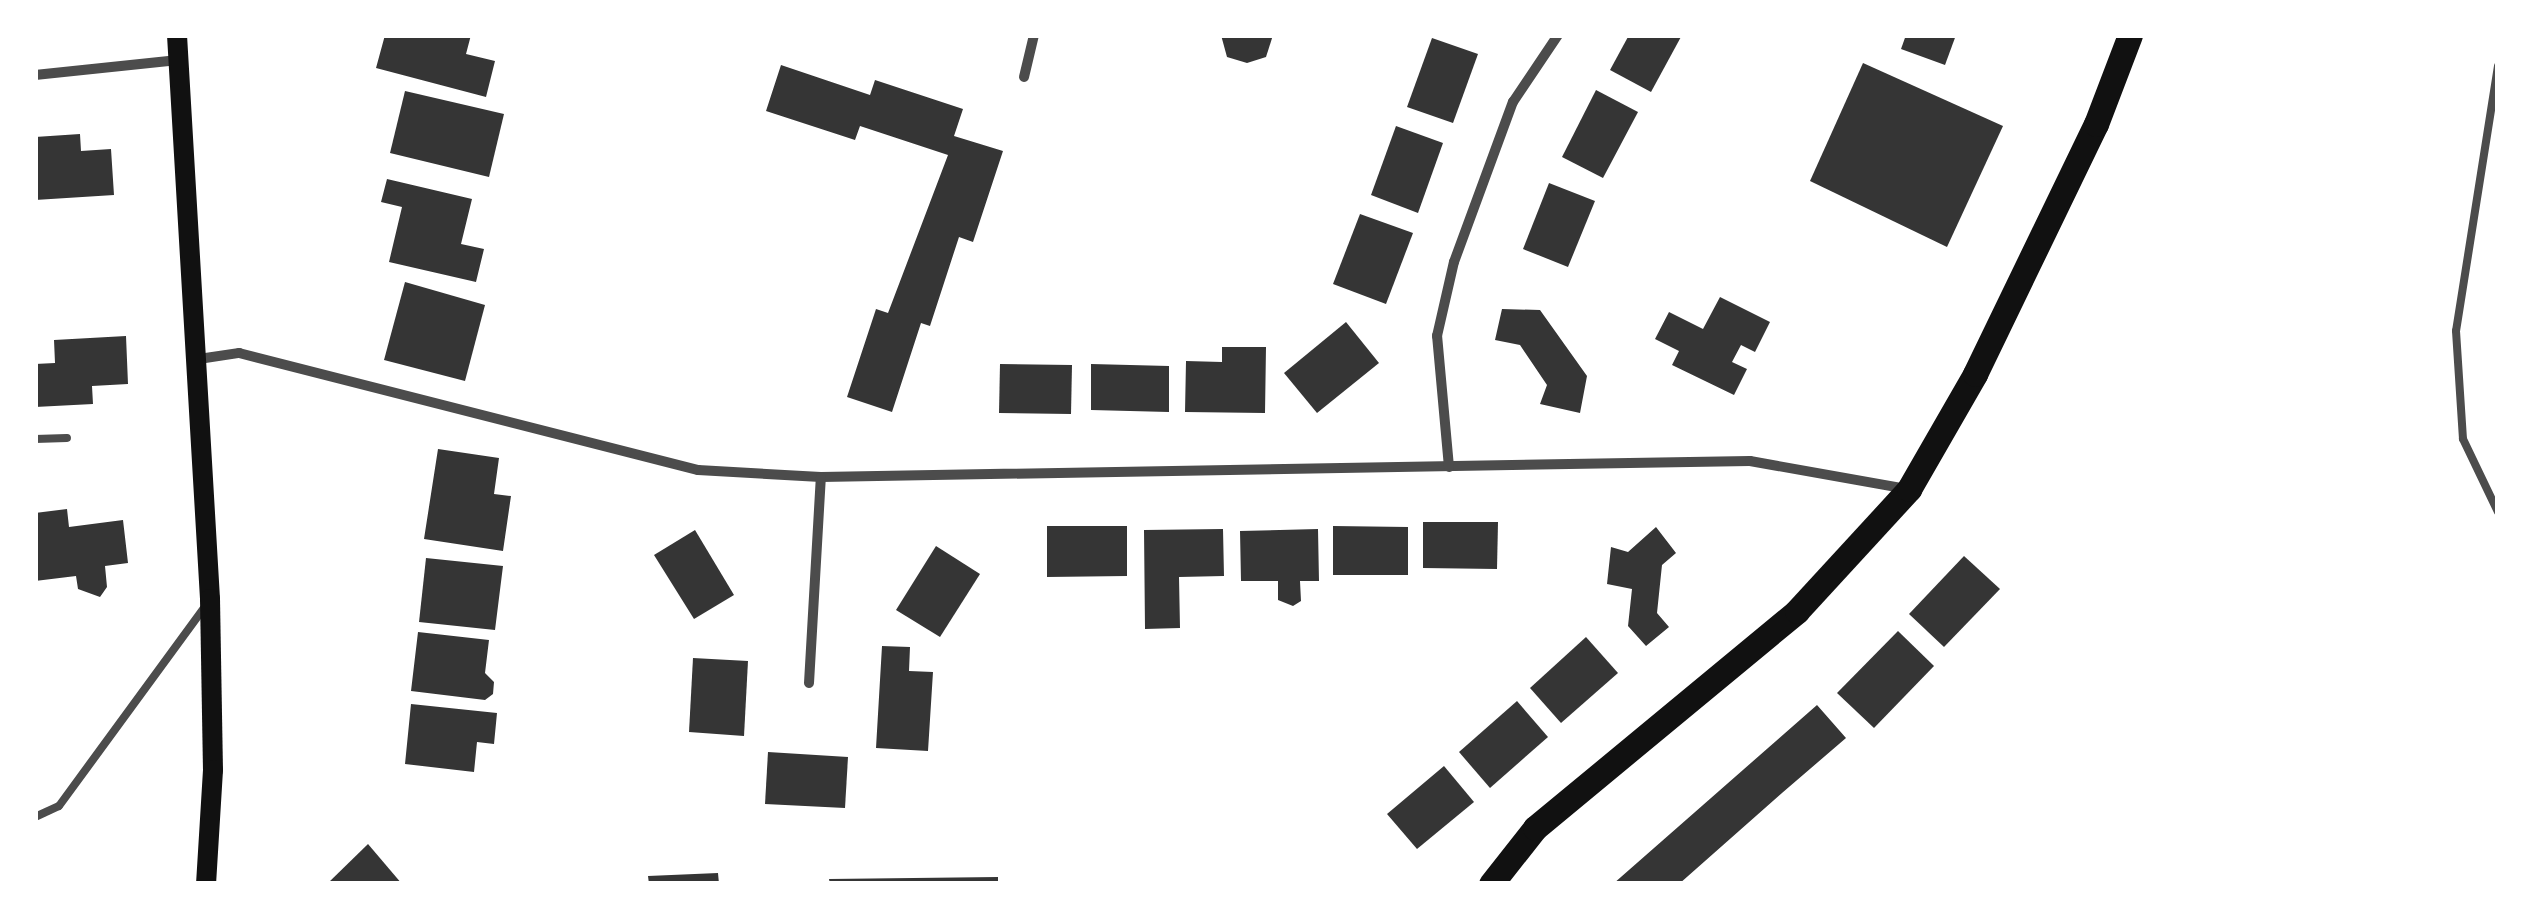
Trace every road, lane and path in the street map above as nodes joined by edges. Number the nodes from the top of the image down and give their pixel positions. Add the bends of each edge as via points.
1 (177, 35) edge
2 (1034, 35) edge
3 (1558, 35) edge
4 (2130, 35) edge
5 (178, 60) junction
6 (2498, 66) edge
7 (35, 75) edge
8 (1024, 77) dead end
9 (192, 360) junction
10 (67, 438) dead end
11 (35, 439) edge
12 (1449, 467) junction
13 (821, 477) junction
14 (1908, 489) junction
15 (2498, 512) edge
16 (210, 599) junction
17 (809, 682) dead end
18 (35, 817) edge
19 (206, 884) edge
20 (1491, 884) edge

1 - 5 main road
2 - 8 street
3 - 12 street via 1513,102 1454,262 1437,336
4 - 14 main road via 2096,124 1993,338
5 - 7 street
5 - 9 main road
6 - 15 lane via 2456,331 2464,439
9 - 13 street via 238,352 651,460 698,470
9 - 16 main road
10 - 11 lane
12 - 13 street
12 - 14 street via 1750,462
13 - 17 street
14 - 20 main road via 1796,611 1535,828
16 - 18 lane via 59,806
16 - 19 main road via 213,770

